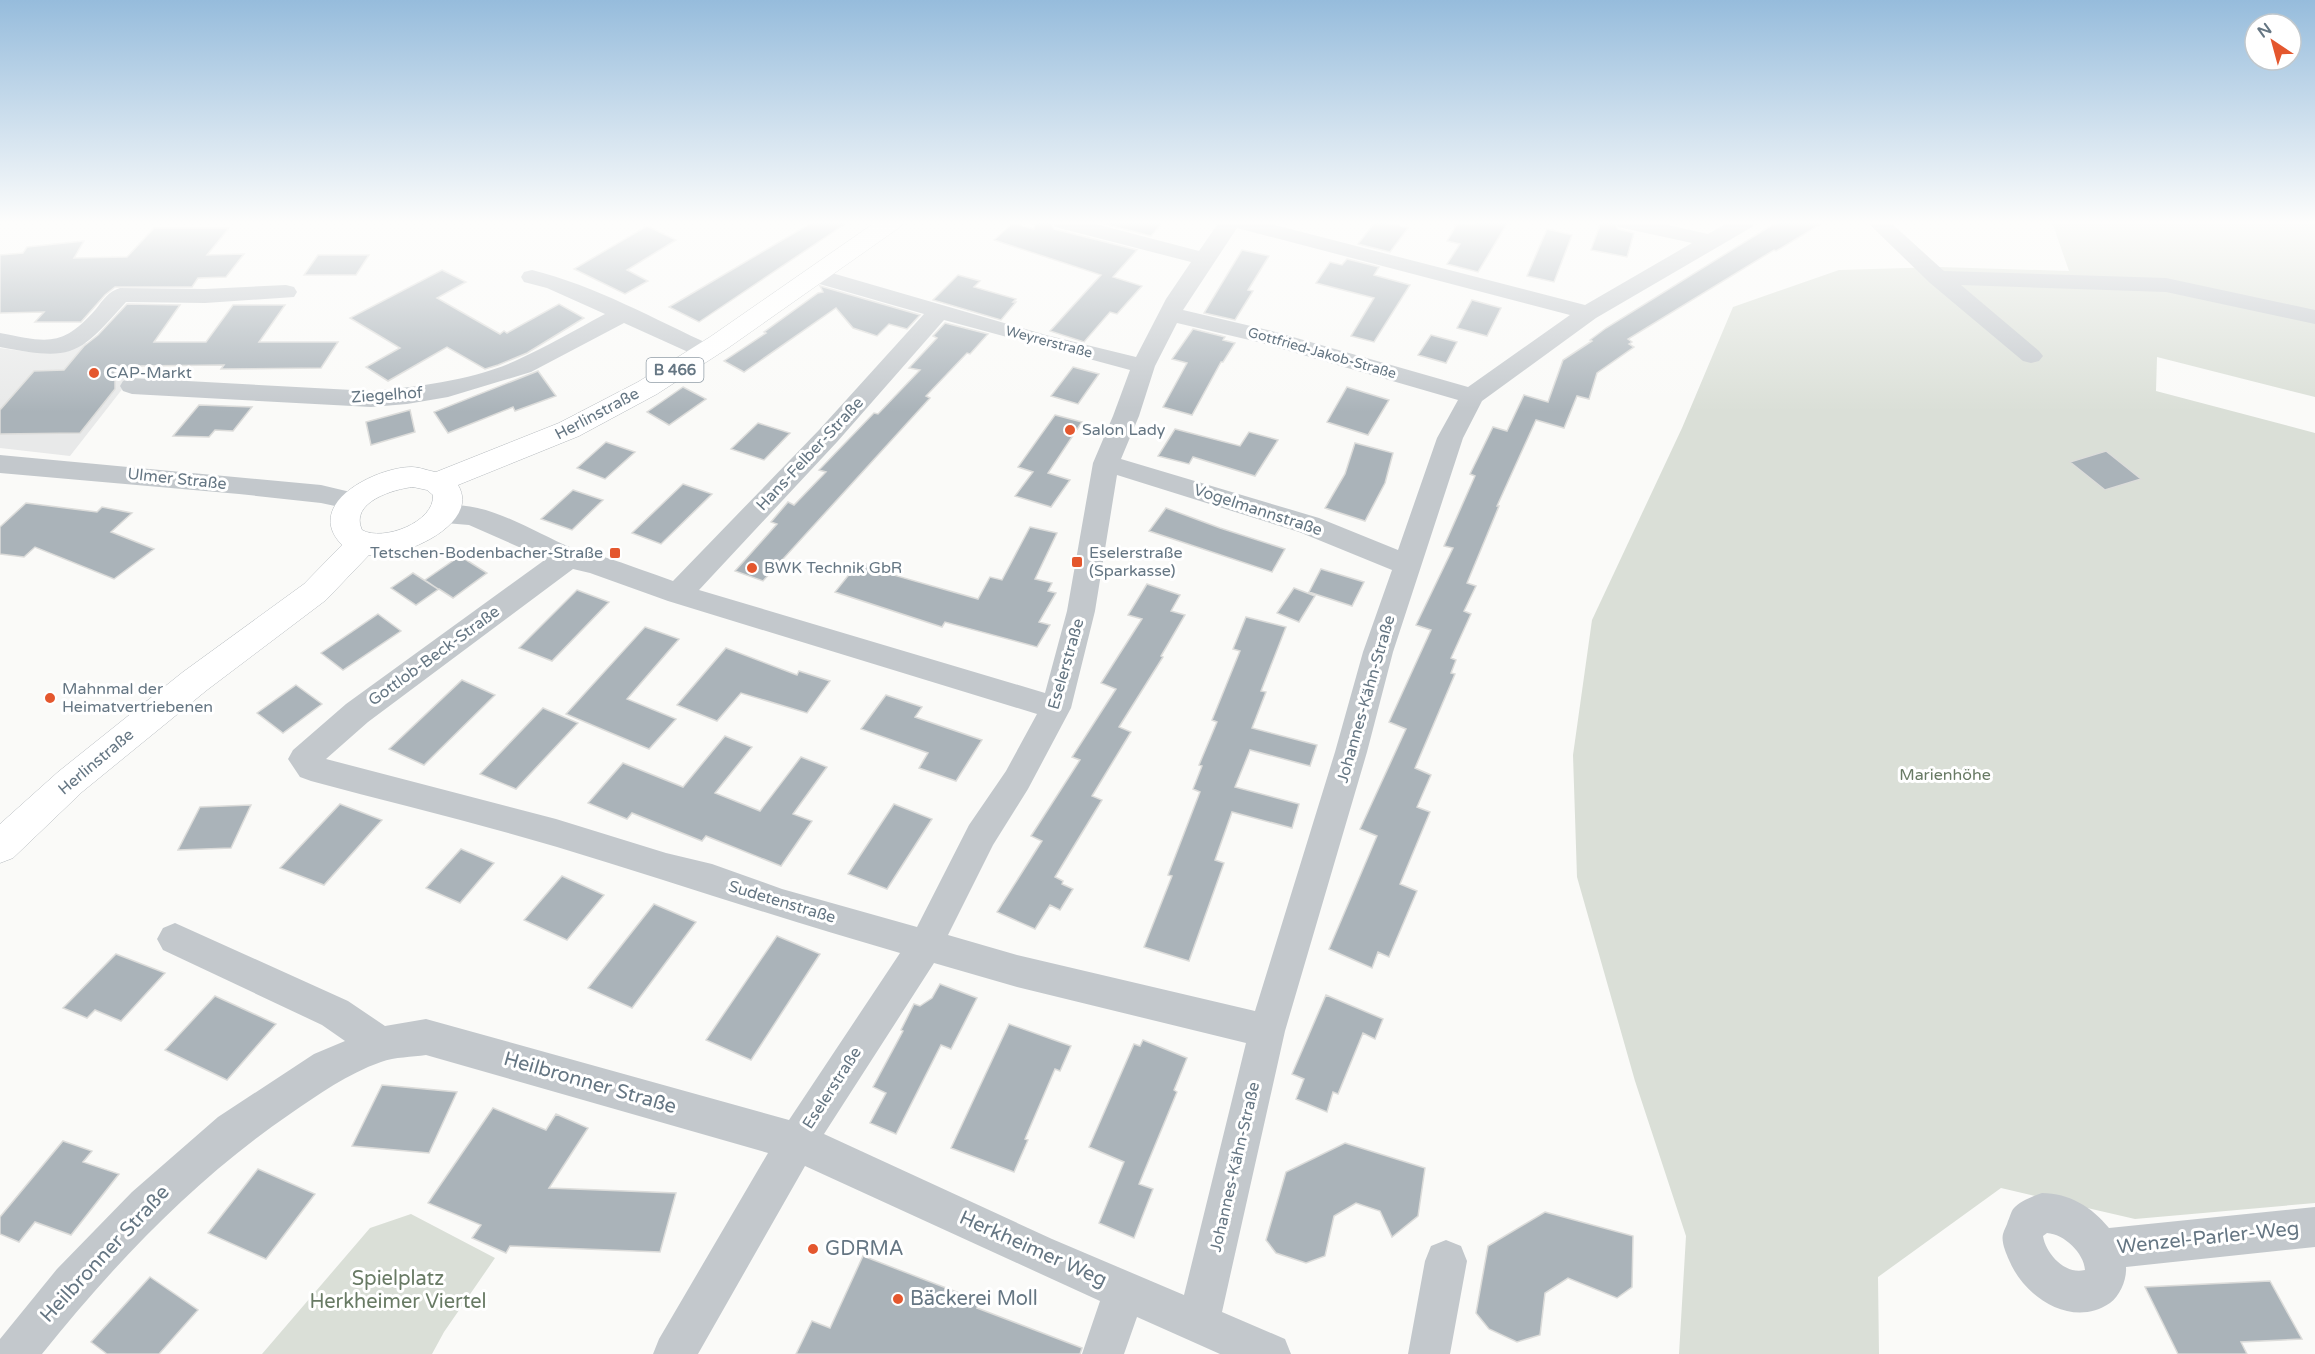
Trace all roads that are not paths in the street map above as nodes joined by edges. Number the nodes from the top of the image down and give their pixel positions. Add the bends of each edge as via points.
1 (560, 285) edge
2 (803, 285) edge
3 (848, 285) edge
4 (1188, 285) edge
5 (1481, 285) edge
6 (1636, 285) edge
7 (1947, 285) edge
8 (2167, 285) edge
9 (286, 292) dead end
10 (939, 312) junction
11 (625, 313) junction
12 (1588, 313) junction
13 (1170, 314) junction
14 (2315, 316) edge
15 (0, 340) edge
16 (705, 351) junction
17 (2031, 356) dead end
18 (1143, 366) junction
19 (132, 386) dead end
20 (1472, 396) junction
21 (1106, 463) junction
22 (0, 464) edge
23 (439, 483) junction
24 (354, 501) junction
25 (443, 514) junction
26 (362, 543) junction
27 (568, 558) junction
28 (1407, 565) junction
29 (678, 594) junction
30 (1056, 708) junction
31 (304, 759) joint
32 (0, 847) edge
33 (175, 939) dead end
34 (925, 946) junction
35 (1267, 1031) junction
36 (381, 1044) junction
37 (797, 1142) junction
38 (2315, 1227) edge
39 (2100, 1248) dead end
40 (1446, 1261) dead end
41 (1125, 1289) junction
42 (1199, 1323) junction
43 (15, 1354) edge
44 (674, 1354) edge
45 (1102, 1354) edge
46 (1270, 1354) edge
47 (1429, 1354) edge

1 - 11 street
2 - 16 main road, Herlinstraße / B 466
3 - 10 street, Weyrerstraße
4 - 13 street, Eselerstraße
5 - 12 street
6 - 12 street, Johannes-Kähn-Straße
7 - 17 street
8 - 14 street
9 - 15 street via 120,295 78,340 68,344 49,348
10 - 18 street, Weyrerstraße
10 - 29 street, Hans-Felber-Straße
11 - 16 street
11 - 19 street, Ziegelhof via 522,367 448,389 407,396 371,399
12 - 20 street, Johannes-Kähn-Straße
13 - 18 street, Eselerstraße
13 - 20 street, Gottfried-Jakob-Straße via 1264,336
16 - 23 main road, Herlinstraße / B 466 via 612,409 566,432
18 - 21 street, Eselerstraße
20 - 28 street, Johannes-Kähn-Straße via 1450,438
21 - 28 street, Vogelmannstraße via 1265,510
21 - 30 street, Eselerstraße via 1081,611
22 - 24 street, Ulmer Straße via 238,485
23 - 24 main road via 428,478 397,478
23 - 25 main road via 449,496
24 - 26 main road via 346,512 345,531
25 - 26 main road via 428,529 406,540
25 - 27 street via 472,516 492,523
26 - 32 main road, Herlinstraße via 315,592 195,681 79,775
27 - 29 street
27 - 31 street, Gottlob-Beck-Straße via 357,713
28 - 35 street, Johannes-Kähn-Straße
29 - 30 street
30 - 34 street, Eselerstraße via 1017,780 981,835
31 - 34 street, Sudetenstraße via 311,768 556,833
33 - 36 street via 335,1013
34 - 35 street, Sudetenstraße
34 - 37 street, Eselerstraße
35 - 42 street, Johannes-Kähn-Straße
36 - 37 street, Heilbronner Straße via 426,1037
36 - 43 street, Heilbronner Straße via 327,1067 232,1131 146,1206 72,1284
37 - 41 street, Herkheimer Weg
37 - 44 street, Eselerstraße
38 - 39 street, Wenzel-Parler-Weg
40 - 47 street
41 - 42 street, Herkheimer Weg
41 - 45 street
42 - 46 street, Herkheimer Weg

